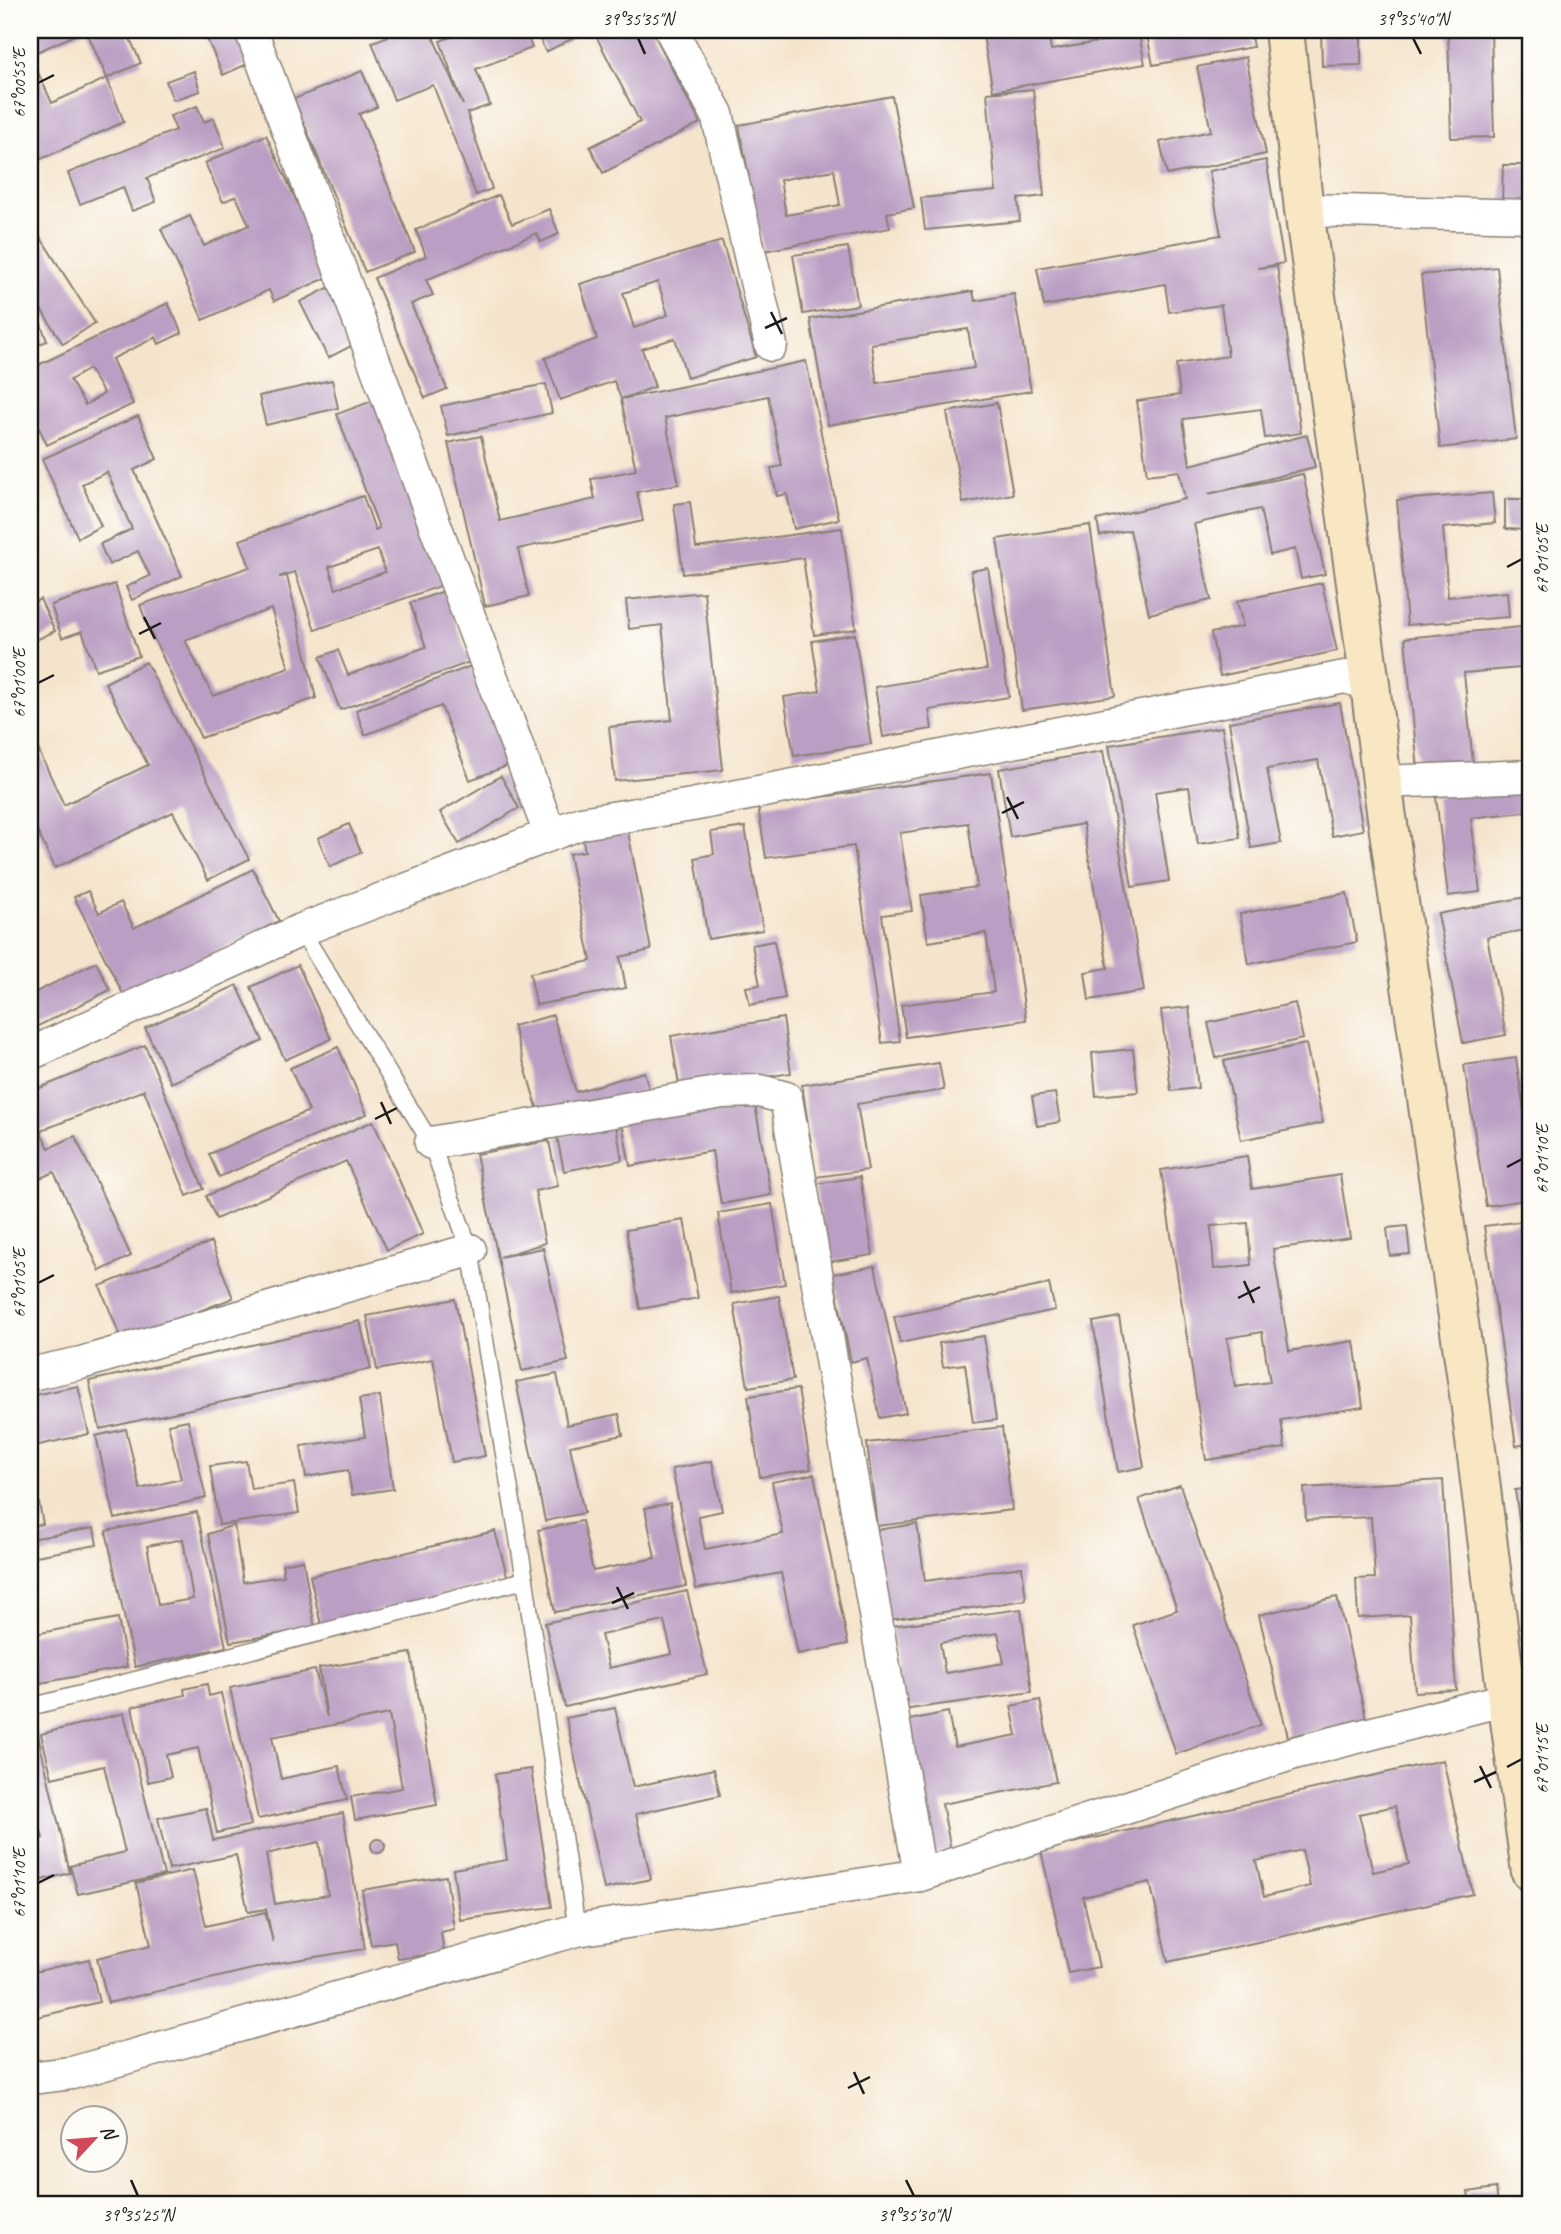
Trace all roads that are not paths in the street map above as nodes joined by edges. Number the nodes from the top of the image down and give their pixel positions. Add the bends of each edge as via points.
1 (251, 30) edge
2 (671, 30) edge
3 (1284, 30) edge
4 (1304, 210) junction
5 (1531, 216) edge
6 (772, 345) dead end
7 (1370, 684) junction
8 (1531, 776) edge
9 (1382, 782) junction
10 (550, 834) junction
11 (300, 930) junction
12 (30, 1054) edge
13 (431, 1143) junction
14 (470, 1250) junction
15 (30, 1374) edge
16 (525, 1580) junction
17 (1507, 1699) junction
18 (30, 1707) edge
19 (1531, 1872) edge
20 (920, 1875) junction
21 (577, 1930) junction
22 (30, 2078) edge

1 - 10 street
2 - 6 street via 717,114
3 - 4 main road
4 - 5 street
4 - 7 main road
7 - 9 main road
7 - 10 street via 1345,677 581,823
8 - 9 street
9 - 17 main road via 1471,1408
10 - 11 street
11 - 12 street
11 - 13 lane
13 - 14 lane
13 - 20 street via 722,1092 760,1091 786,1098
14 - 15 street
14 - 16 lane
16 - 18 lane
16 - 21 lane
17 - 19 main road
17 - 20 street via 1294,1753
20 - 21 street
21 - 22 street via 72,2073

